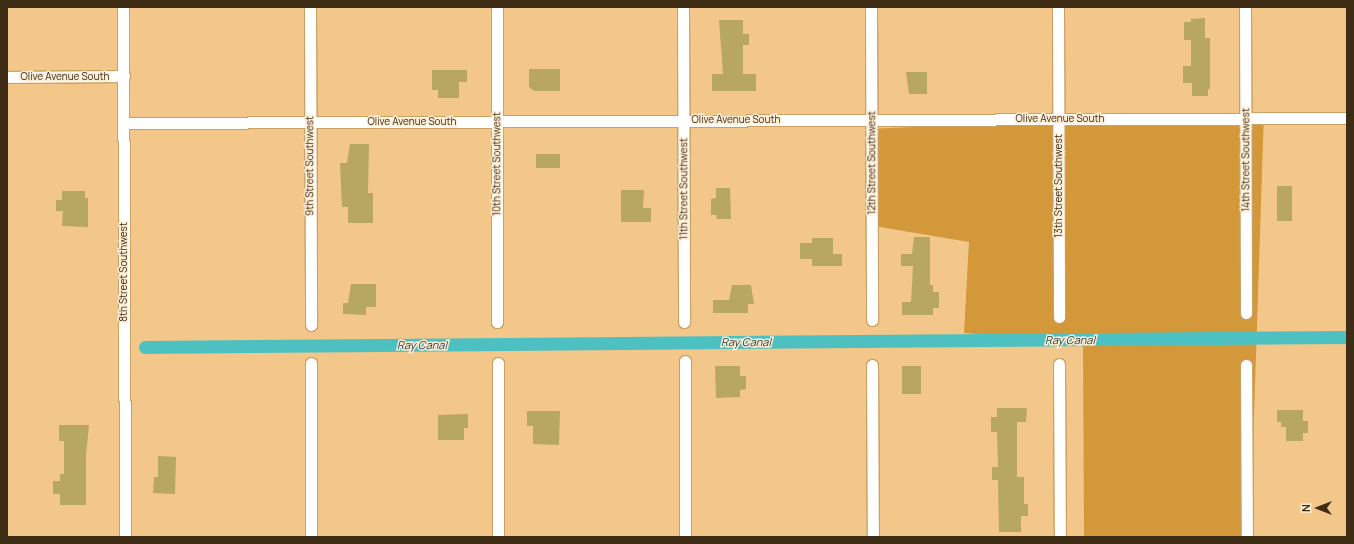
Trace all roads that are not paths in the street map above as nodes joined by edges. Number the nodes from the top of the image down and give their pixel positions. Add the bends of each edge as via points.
1 (124, 7) edge
2 (310, 7) edge
3 (497, 7) edge
4 (683, 7) edge
5 (871, 7) edge
6 (1058, 7) edge
7 (1245, 7) edge
8 (124, 76) junction
9 (7, 77) edge
10 (1347, 118) edge
11 (872, 119) junction
12 (1058, 119) junction
13 (1246, 119) junction
14 (497, 121) junction
15 (684, 121) junction
16 (310, 122) junction
17 (124, 123) junction
18 (1246, 313) dead end
19 (1059, 318) dead end
20 (872, 320) dead end
21 (497, 322) dead end
22 (684, 322) dead end
23 (311, 325) dead end
24 (685, 361) dead end
25 (311, 363) dead end
26 (498, 363) dead end
27 (872, 364) dead end
28 (1059, 364) dead end
29 (1246, 364) dead end
30 (125, 537) edge
31 (311, 537) edge
32 (498, 537) edge
33 (685, 537) edge
34 (873, 537) edge
35 (1060, 537) edge
36 (1247, 537) edge

1 - 8 street, 8th Street Southwest
2 - 16 street, 9th Street Southwest
3 - 14 street, 10th Street Southwest
4 - 15 street, 11th Street Southwest
5 - 11 street, 12th Street Southwest
6 - 12 street, 13th Street Southwest
7 - 13 street, 14th Street Southwest
8 - 9 street, Olive Avenue South
8 - 17 street, 8th Street Southwest
10 - 13 street, Olive Avenue South
11 - 12 street, Olive Avenue South
11 - 15 street, Olive Avenue South
11 - 20 street, 12th Street Southwest
12 - 13 street, Olive Avenue South
12 - 19 street, 13th Street Southwest
13 - 18 street, 14th Street Southwest
14 - 15 street, Olive Avenue South
14 - 16 street, Olive Avenue South
14 - 21 street, 10th Street Southwest
15 - 22 street, 11th Street Southwest
16 - 17 street, Olive Avenue South
16 - 23 street, 9th Street Southwest
17 - 30 street, 8th Street Southwest
24 - 33 street
25 - 31 street
26 - 32 street
27 - 34 street
28 - 35 street
29 - 36 street

